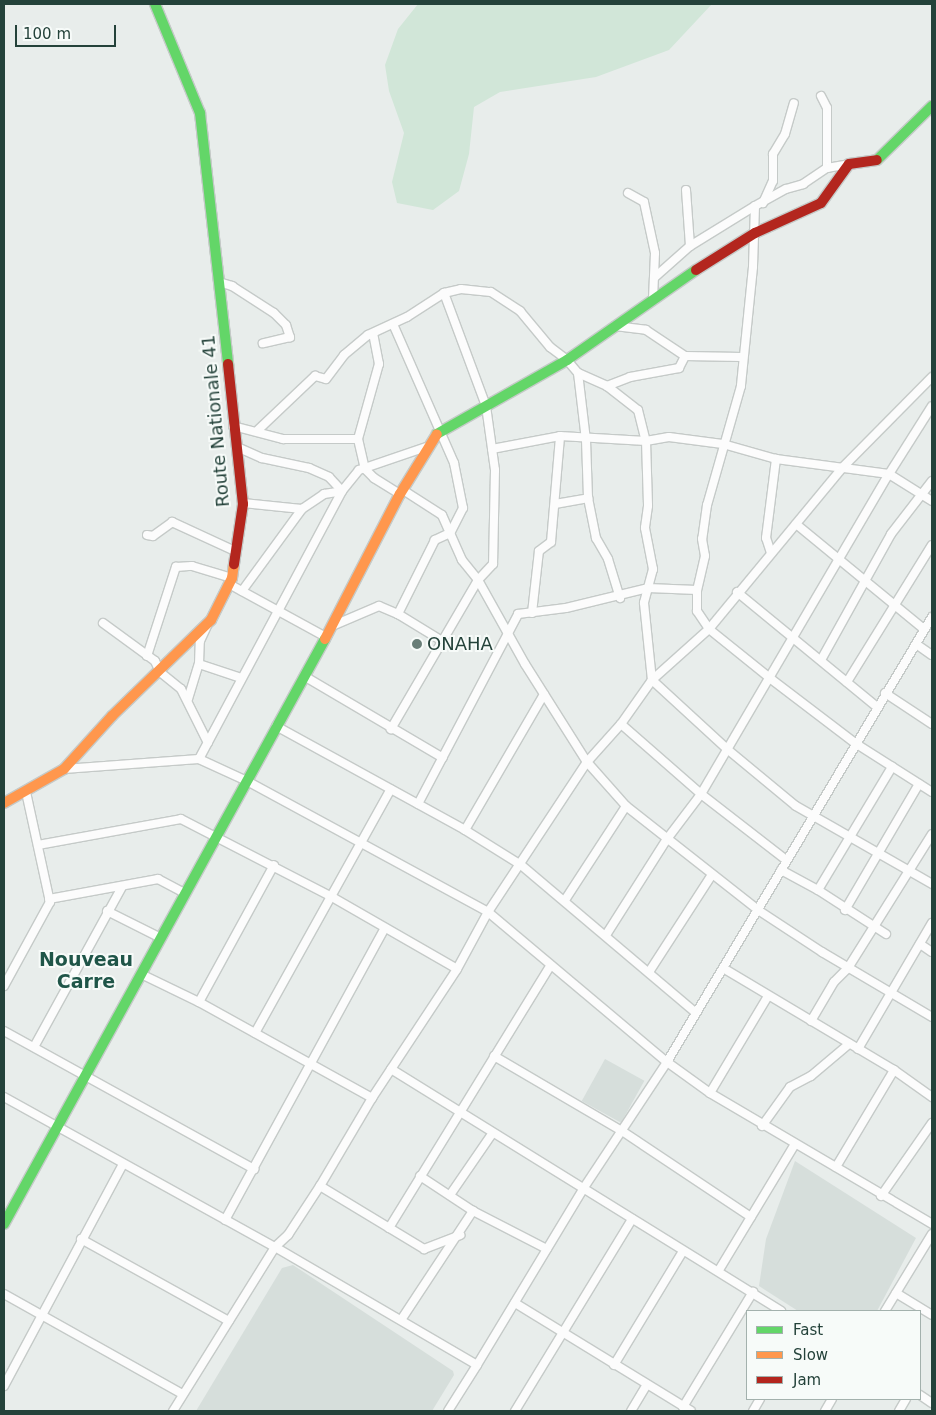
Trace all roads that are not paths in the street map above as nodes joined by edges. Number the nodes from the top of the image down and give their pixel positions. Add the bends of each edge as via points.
1 (155, 4) edge
2 (821, 96) dead end
3 (794, 103) dead end
4 (932, 106) edge
5 (849, 164) junction
6 (826, 168) junction
7 (686, 190) dead end
8 (628, 193) dead end
9 (759, 205) junction
10 (755, 233) junction
11 (690, 246) junction
12 (655, 277) junction
13 (219, 282) junction
14 (444, 293) junction
15 (653, 299) junction
16 (392, 324) junction
17 (614, 326) junction
18 (373, 334) junction
19 (262, 343) dead end
20 (685, 356) junction
21 (742, 357) junction
22 (567, 360) junction
23 (578, 373) junction
24 (932, 377) edge
25 (607, 386) junction
26 (486, 406) junction
27 (932, 406) edge
28 (233, 426) junction
29 (258, 430) junction
30 (439, 430) junction
31 (560, 436) junction
32 (358, 439) junction
33 (586, 440) junction
34 (646, 441) junction
35 (724, 444) junction
36 (429, 446) junction
37 (237, 447) junction
38 (492, 449) junction
39 (776, 459) junction
40 (842, 468) junction
41 (365, 469) junction
42 (889, 474) junction
43 (932, 481) edge
44 (342, 490) junction
45 (402, 492) junction
46 (922, 495) junction
47 (588, 498) junction
48 (932, 501) edge
49 (243, 503) junction
50 (555, 504) junction
51 (302, 509) junction
52 (796, 524) junction
53 (450, 533) junction
54 (147, 535) dead end
55 (932, 545) edge
56 (235, 551) junction
57 (771, 553) junction
58 (839, 559) junction
59 (478, 580) junction
60 (231, 581) junction
61 (866, 581) junction
62 (648, 588) junction
63 (697, 590) junction
64 (242, 591) junction
65 (737, 592) junction
66 (620, 598) junction
67 (893, 604) junction
68 (276, 610) junction
69 (532, 613) junction
70 (398, 614) junction
71 (932, 617) edge
72 (211, 620) junction
73 (103, 622) dead end
74 (332, 626) junction
75 (709, 629) junction
76 (924, 629) junction
77 (508, 633) junction
78 (326, 637) junction
79 (795, 637) junction
80 (442, 641) junction
81 (916, 644) junction
82 (932, 655) edge
83 (147, 656) junction
84 (821, 660) junction
85 (199, 664) junction
86 (160, 672) junction
87 (304, 676) junction
88 (241, 678) junction
89 (771, 679) junction
90 (652, 680) junction
91 (847, 682) junction
92 (885, 693) junction
93 (544, 694) junction
94 (188, 699) junction
95 (877, 707) junction
96 (621, 724) junction
97 (932, 724) edge
98 (276, 726) junction
99 (391, 728) junction
100 (208, 743) junction
101 (854, 743) junction
102 (727, 749) junction
103 (443, 758) junction
104 (199, 759) junction
105 (587, 762) junction
106 (892, 767) junction
107 (64, 770) junction
108 (247, 781) junction
109 (919, 784) junction
110 (391, 789) junction
111 (26, 792) junction
112 (932, 792) edge
113 (701, 794) junction
114 (4, 803) edge
115 (418, 804) junction
116 (626, 806) junction
117 (813, 815) junction
118 (465, 830) junction
119 (932, 834) edge
120 (217, 835) junction
121 (850, 837) junction
122 (667, 839) junction
123 (361, 842) junction
124 (38, 844) junction
125 (879, 853) junction
126 (786, 860) junction
127 (274, 865) junction
128 (521, 865) junction
129 (781, 870) junction
130 (909, 871) junction
131 (711, 876) junction
132 (932, 884) edge
133 (122, 887) junction
134 (818, 890) junction
135 (184, 893) junction
136 (332, 897) junction
137 (49, 899) junction
138 (565, 900) junction
139 (758, 910) junction
140 (846, 910) junction
141 (107, 911) junction
142 (488, 912) junction
143 (932, 923) edge
144 (874, 926) junction
145 (385, 928) junction
146 (886, 934) dead end
147 (606, 935) junction
148 (161, 938) junction
149 (920, 944) junction
150 (932, 952) edge
151 (550, 966) junction
152 (723, 968) junction
153 (848, 968) junction
154 (457, 969) junction
155 (650, 972) junction
156 (141, 974) junction
157 (4, 986) edge
158 (889, 993) junction
159 (768, 996) junction
160 (199, 1002) junction
161 (694, 1011) junction
162 (932, 1017) edge
163 (811, 1021) junction
164 (4, 1031) edge
165 (255, 1033) junction
166 (849, 1044) junction
167 (34, 1047) junction
168 (858, 1049) junction
169 (494, 1056) junction
170 (667, 1062) junction
171 (312, 1064) junction
172 (391, 1069) junction
173 (894, 1070) junction
174 (85, 1075) junction
175 (710, 1093) junction
176 (4, 1097) edge
177 (932, 1097) edge
178 (372, 1098) junction
179 (461, 1114) junction
180 (932, 1123) edge
181 (762, 1126) junction
182 (57, 1128) junction
183 (622, 1131) junction
184 (492, 1134) junction
185 (795, 1144) junction
186 (123, 1164) junction
187 (836, 1167) junction
188 (254, 1169) junction
189 (420, 1176) junction
190 (320, 1186) junction
191 (584, 1189) junction
192 (450, 1195) junction
193 (882, 1196) junction
194 (473, 1210) junction
195 (751, 1217) junction
196 (632, 1219) junction
197 (225, 1220) junction
198 (4, 1224) edge
199 (932, 1224) edge
200 (389, 1228) junction
201 (460, 1234) junction
202 (932, 1234) edge
203 (81, 1239) junction
204 (275, 1247) junction
205 (547, 1249) junction
206 (683, 1251) junction
207 (719, 1270) junction
208 (753, 1292) junction
209 (896, 1293) junction
210 (4, 1294) edge
211 (515, 1302) junction
212 (780, 1310) edge
213 (886, 1310) edge
214 (44, 1315) junction
215 (932, 1315) edge
216 (402, 1320) junction
217 (228, 1321) junction
218 (562, 1334) junction
219 (476, 1365) junction
220 (614, 1365) junction
221 (647, 1384) junction
222 (4, 1386) edge
223 (182, 1394) junction
224 (921, 1396) edge
225 (759, 1400) edge
226 (831, 1400) edge
227 (905, 1400) edge
228 (932, 1403) edge
229 (683, 1407) junction
230 (173, 1411) edge
231 (448, 1411) edge
232 (515, 1411) edge
233 (631, 1411) edge
234 (691, 1411) edge
235 (753, 1411) edge
236 (825, 1411) edge
237 (898, 1411) edge

1 - 13 street, Route Nationale 41 via 200,113
2 - 6 street via 826,108
3 - 9 street via 785,134 773,154 773,181
4 - 5 street via 876,161
5 - 6 street
5 - 10 street via 821,203
6 - 9 street via 803,184 786,189
7 - 11 street
8 - 12 street via 644,202 655,253
9 - 10 street
9 - 11 street
10 - 15 street
10 - 21 street
11 - 12 street
12 - 15 street
13 - 19 street via 232,286 268,309 286,325 290,337
13 - 28 street, Route Nationale 41
14 - 16 street
14 - 22 street via 461,289 491,292 520,311 550,347
14 - 26 street
15 - 17 street
16 - 18 street
16 - 30 street
17 - 20 street via 646,330
17 - 22 street
18 - 29 street via 344,354 326,379 315,376
18 - 32 street via 379,364
20 - 21 street
20 - 25 street via 679,368 630,377
21 - 35 street via 741,386
22 - 23 street
22 - 26 street
23 - 25 street
23 - 33 street
24 - 40 street
25 - 34 street via 638,410
26 - 30 street
26 - 38 street
27 - 42 street
28 - 29 street
28 - 37 street, Route Nationale 41
29 - 32 street via 283,439
30 - 36 street
30 - 53 street via 454,463 464,508
31 - 33 street
31 - 38 street
31 - 50 street
32 - 41 street
33 - 34 street
33 - 47 street
34 - 35 street via 669,436
34 - 62 street via 646,528 653,570
35 - 39 street
35 - 63 street via 707,505 702,539 705,556
36 - 41 street
36 - 45 street
37 - 44 street via 262,458 309,468 329,477
37 - 49 street, Route Nationale 41
38 - 59 street via 493,564
39 - 40 street
39 - 57 street via 766,538
40 - 42 street
40 - 52 street
41 - 44 street via 359,470
41 - 45 street via 374,478
42 - 46 street
42 - 58 street
43 - 46 street
44 - 51 street via 324,494
44 - 68 street
45 - 53 street via 442,515
45 - 74 street
46 - 48 street
46 - 61 street via 891,534
47 - 50 street
47 - 66 street via 596,538 608,559
49 - 51 street
49 - 56 street, Route Nationale 41
50 - 69 street via 551,542 540,551
51 - 64 street
52 - 57 street
52 - 58 street
53 - 59 street via 462,560
53 - 70 street via 436,540
54 - 56 street via 153,536 172,522
55 - 67 street
56 - 60 street, Route Nationale 41
57 - 65 street
58 - 61 street
58 - 79 street
59 - 77 street
59 - 80 street
60 - 64 street
60 - 72 street, Route Nationale 41
60 - 83 street via 192,566 176,567
61 - 67 street
61 - 84 street
62 - 63 street
62 - 66 street
62 - 90 street via 644,603
63 - 75 street via 697,611
64 - 68 street
65 - 75 street
65 - 79 street
66 - 69 street
67 - 76 street
67 - 91 street
68 - 78 street
68 - 88 street
69 - 77 street via 518,614
70 - 74 street via 379,606
70 - 80 street
71 - 76 street
72 - 85 street via 200,641
72 - 86 street, Route Nationale 41
73 - 83 street
74 - 78 street
75 - 89 street
75 - 90 street
76 - 81 street
77 - 93 street
77 - 103 street
78 - 87 street
79 - 84 street
79 - 89 street
80 - 99 street
81 - 82 street
81 - 92 street
83 - 86 street
84 - 91 street
85 - 88 street
85 - 94 street
86 - 94 street via 181,688
86 - 107 street, Route Nationale 41 via 112,716
87 - 98 street
87 - 99 street
88 - 100 street
89 - 101 street
89 - 102 street
90 - 96 street
90 - 102 street
91 - 95 street
92 - 95 street
92 - 97 street
93 - 105 street
93 - 118 street
94 - 100 street
95 - 101 street
96 - 105 street
96 - 113 street
98 - 108 street
98 - 110 street
99 - 103 street
100 - 104 street
101 - 106 street
101 - 117 street
102 - 113 street
102 - 117 street via 796,806
103 - 115 street
104 - 107 street
104 - 108 street
105 - 116 street
105 - 128 street
106 - 109 street
106 - 121 street
107 - 111 street, Route Nationale 41
108 - 120 street
108 - 123 street
109 - 112 street
109 - 125 street
110 - 115 street
110 - 123 street
111 - 114 street, Route Nationale 41
111 - 124 street
113 - 122 street
113 - 126 street
115 - 118 street
116 - 122 street
116 - 138 street
117 - 121 street
117 - 126 street
118 - 128 street
119 - 130 street
120 - 124 street via 181,818
120 - 127 street
120 - 135 street
121 - 125 street
121 - 134 street
122 - 131 street
122 - 147 street
123 - 136 street
123 - 142 street
124 - 137 street
125 - 130 street
125 - 140 street
126 - 129 street
127 - 136 street
127 - 160 street
128 - 138 street
128 - 142 street
129 - 134 street
129 - 139 street
130 - 132 street
130 - 144 street
131 - 139 street
131 - 155 street
133 - 135 street via 158,879
133 - 137 street
133 - 141 street
134 - 140 street
135 - 148 street
136 - 145 street
136 - 165 street
137 - 157 street
138 - 147 street
139 - 152 street
139 - 153 street
140 - 144 street
141 - 148 street
141 - 167 street
142 - 151 street
142 - 154 street
143 - 149 street
144 - 146 street
144 - 153 street
145 - 154 street
145 - 171 street
147 - 155 street
148 - 156 street
149 - 150 street
149 - 158 street
151 - 169 street
151 - 170 street
152 - 159 street
152 - 161 street
153 - 158 street
153 - 163 street via 834,982
154 - 172 street
155 - 161 street
156 - 160 street
156 - 174 street
158 - 162 street
158 - 168 street
159 - 163 street
159 - 175 street
160 - 165 street
161 - 170 street
163 - 166 street
164 - 167 street
165 - 171 street
166 - 168 street
166 - 181 street via 811,1076 790,1087
167 - 174 street
168 - 173 street
169 - 179 street
169 - 183 street
170 - 175 street
170 - 183 street
171 - 178 street
171 - 188 street
172 - 178 street
172 - 179 street
173 - 177 street
173 - 187 street
174 - 182 street
174 - 188 street
175 - 181 street
176 - 182 street
178 - 190 street
179 - 184 street
179 - 189 street
180 - 193 street
181 - 185 street
182 - 186 street
182 - 198 street
183 - 191 street
183 - 195 street
184 - 191 street
184 - 192 street
185 - 187 street
185 - 195 street
186 - 197 street
186 - 203 street
187 - 193 street
188 - 197 street
189 - 192 street
189 - 200 street
190 - 200 street
190 - 204 street via 288,1235
191 - 196 street
191 - 205 street
192 - 194 street
193 - 199 street
194 - 201 street
194 - 205 street
195 - 207 street
196 - 206 street
196 - 218 street
197 - 204 street
200 - 201 street via 424,1249
201 - 216 street
202 - 209 street
203 - 214 street
203 - 217 street
204 - 216 street
204 - 217 street
205 - 211 street
206 - 207 street
206 - 220 street
207 - 208 street
208 - 212 street
208 - 229 street
209 - 213 street
209 - 215 street
210 - 214 street
211 - 218 street
211 - 219 street
214 - 222 street
214 - 223 street
216 - 219 street
217 - 223 street
218 - 220 street
218 - 232 street
219 - 231 street
220 - 221 street
221 - 229 street
221 - 233 street
223 - 230 street
224 - 228 street
225 - 235 street
226 - 236 street
227 - 237 street
229 - 234 street

